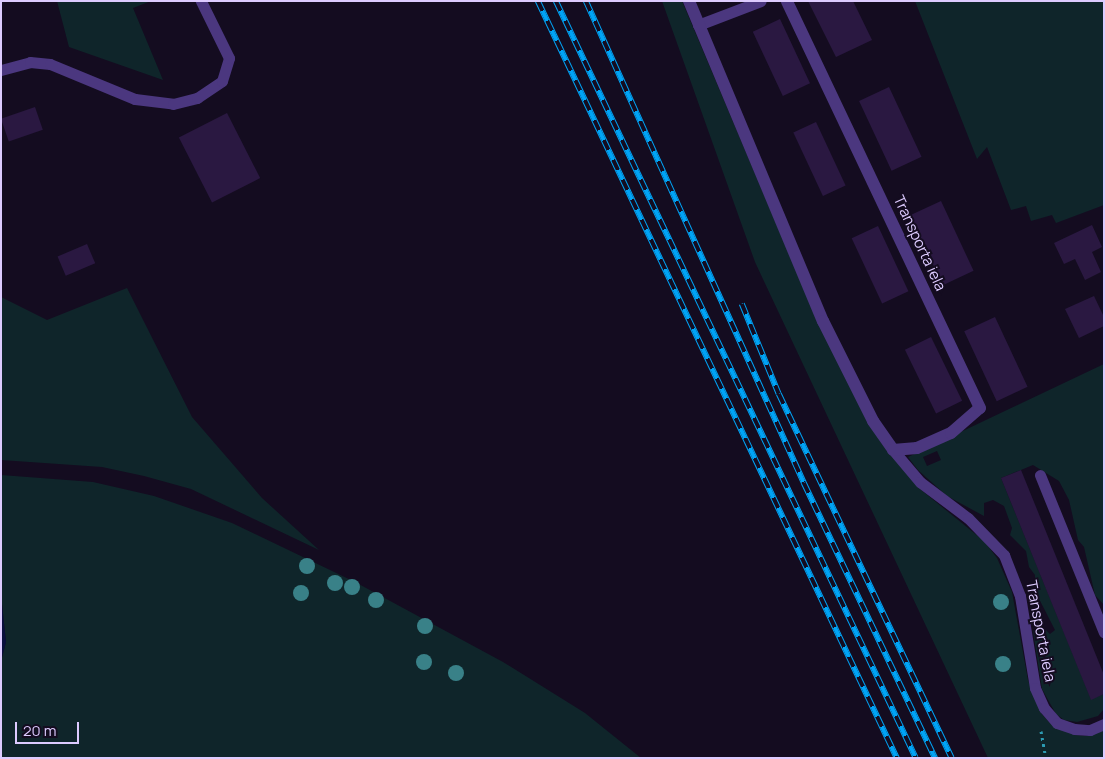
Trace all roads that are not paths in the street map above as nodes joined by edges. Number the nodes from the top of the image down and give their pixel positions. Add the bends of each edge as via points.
1 (201, 1) edge
2 (689, 1) edge
3 (761, 1) edge
4 (787, 1) edge
5 (698, 25) junction
6 (1, 70) edge
7 (893, 450) junction
8 (1040, 475) dead end
9 (1104, 633) edge
10 (1104, 724) edge

1 - 6 lane via 229,58 222,81 198,98 173,104 144,102 50,64 30,62
2 - 5 street, Transporta iela
3 - 5 lane
4 - 7 street, Transporta iela via 980,408 937,441 917,448
5 - 7 street, Transporta iela via 823,321 874,421
7 - 10 lane, Transporta iela via 920,482 968,518 1004,555 1020,596 1035,688 1044,708 1057,723 1074,729 1090,730
8 - 9 lane

